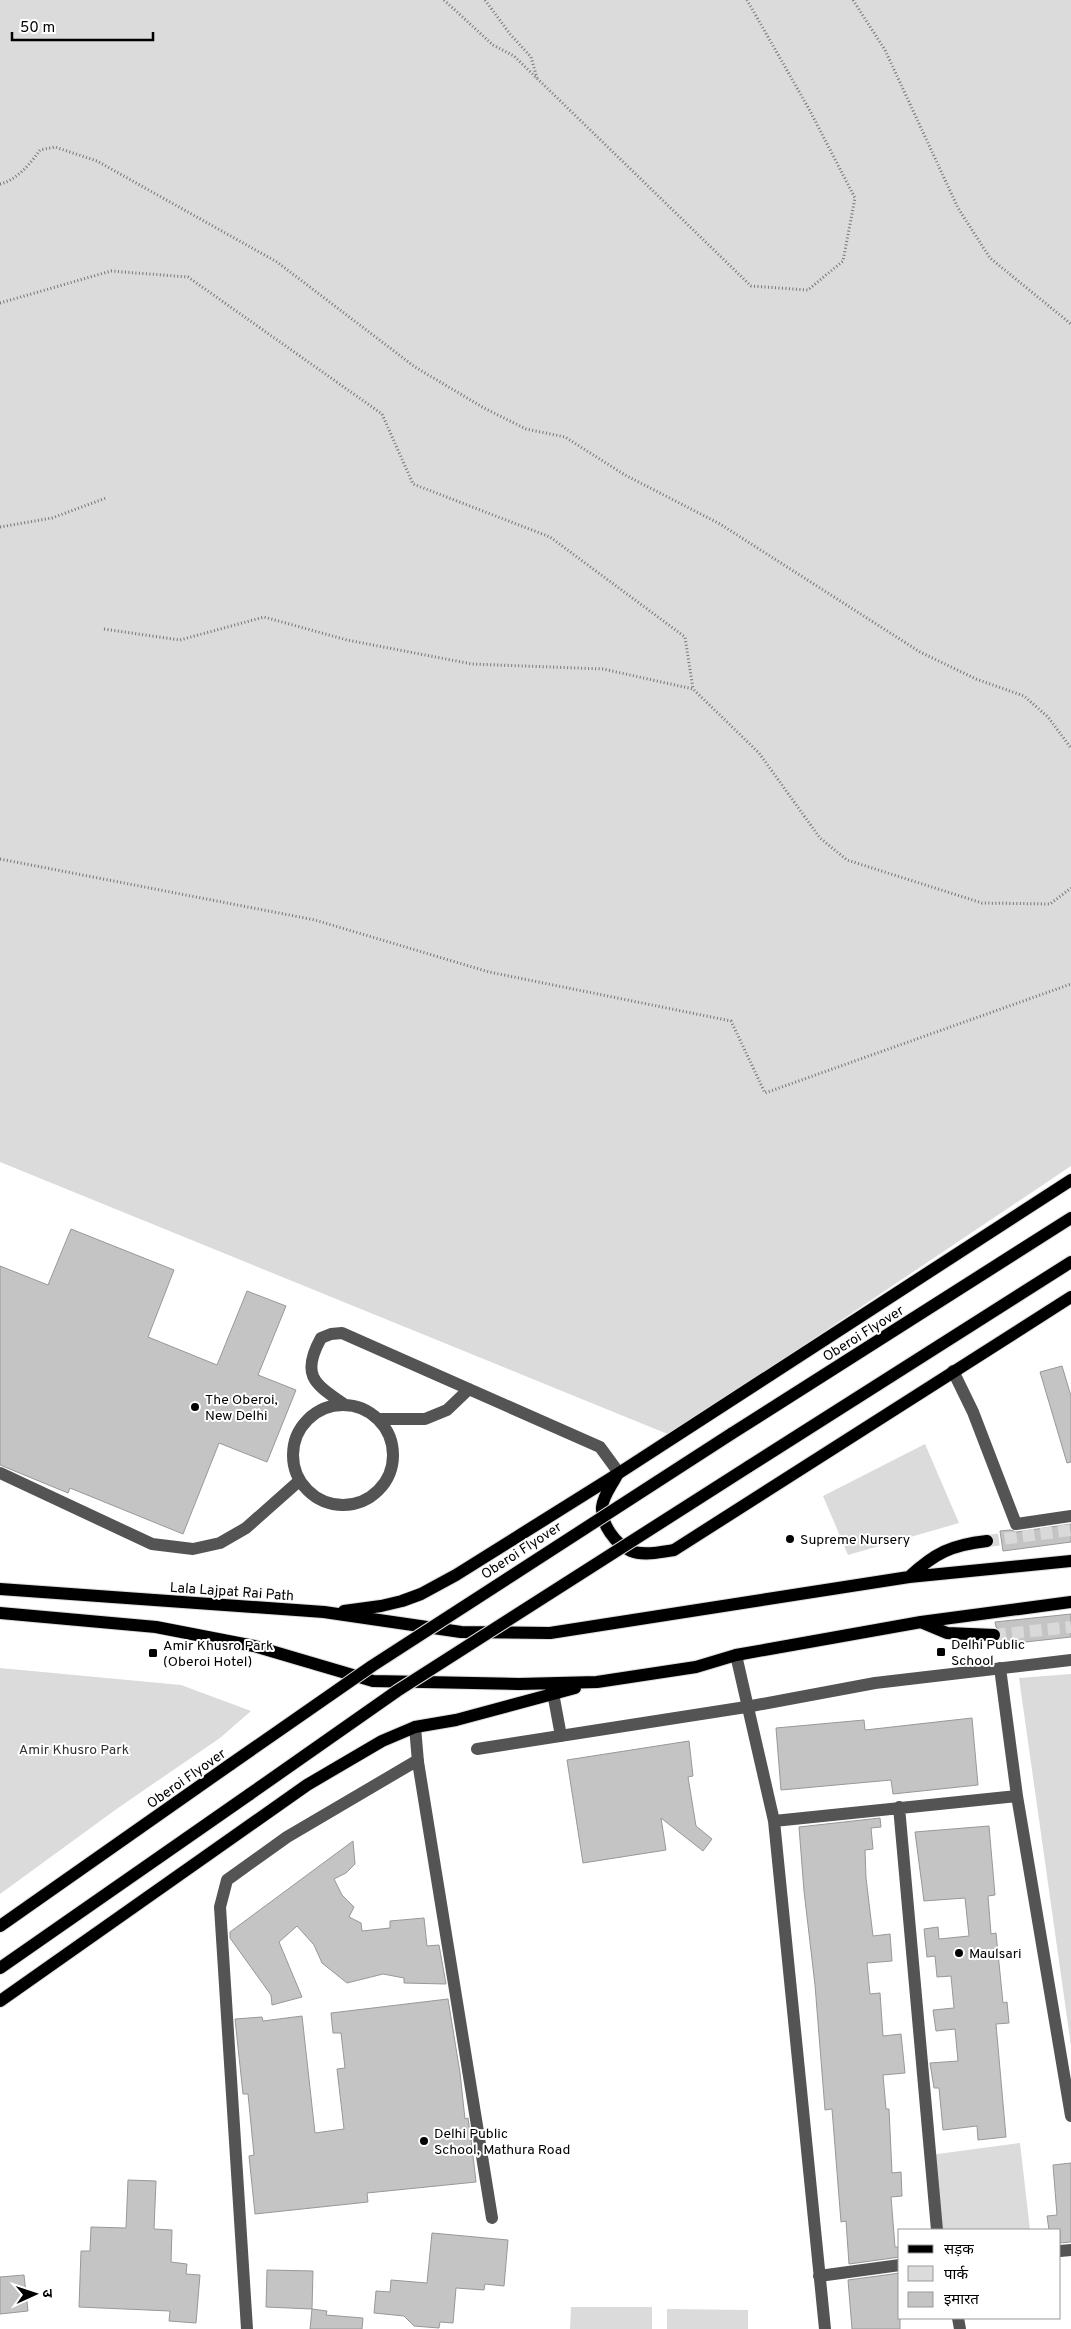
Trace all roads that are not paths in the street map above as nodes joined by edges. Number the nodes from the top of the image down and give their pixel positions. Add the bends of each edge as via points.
1 (1071, 1180) edge
2 (1071, 1218) edge
3 (1071, 1262) edge
4 (1071, 1296) edge
5 (953, 1371) junction
6 (469, 1389) junction
7 (345, 1405) junction
8 (379, 1419) junction
9 (0, 1473) edge
10 (619, 1473) junction
11 (299, 1481) junction
12 (1071, 1516) edge
13 (987, 1541) tunnel mouth
14 (1071, 1561) edge
15 (908, 1577) junction
16 (0, 1589) edge
17 (1071, 1602) edge
18 (324, 1612) junction
19 (0, 1613) edge
20 (921, 1622) junction
21 (994, 1635) tunnel mouth
22 (736, 1656) junction
23 (1071, 1660) edge
24 (1000, 1668) junction
25 (597, 1682) junction
26 (553, 1693) junction
27 (746, 1707) junction
28 (415, 1727) junction
29 (561, 1736) junction
30 (477, 1749) dead end
31 (418, 1760) junction
32 (1017, 1796) junction
33 (899, 1807) junction
34 (774, 1821) junction
35 (0, 1926) edge
36 (0, 1968) edge
37 (0, 2001) edge
38 (1071, 2116) edge
39 (492, 2218) dead end
40 (937, 2229) edge
41 (898, 2265) edge
42 (818, 2276) junction
43 (247, 2329) edge
44 (825, 2329) edge

1 - 10 main road
2 - 35 main road, Oberoi Flyover, bridge via 380,1660
3 - 36 main road, bridge via 397,1691
4 - 5 main road
5 - 10 main road via 674,1550 658,1553 631,1551 605,1526 602,1507
5 - 12 street via 973,1412 1016,1524
6 - 7 street via 342,1333 331,1334 320,1338 312,1354 312,1370 316,1385
6 - 8 street via 447,1410 425,1419
6 - 10 street via 600,1447
7 - 8 street via 366,1410
7 - 11 street via 319,1411 306,1420 297,1434 293,1449
8 - 11 street via 394,1450 393,1468 386,1483 374,1496 359,1504 325,1503 310,1494
9 - 11 street via 152,1544 193,1550 220,1543 246,1528
10 - 18 main road via 421,1594 381,1606
13 - 15 main road via 962,1544 930,1558
14 - 15 main road, Lala Lajpat Rai Path
15 - 18 main road, Lala Lajpat Rai Path via 550,1633 461,1632
16 - 18 main road, Lala Lajpat Rai Path
17 - 20 main road
19 - 25 main road via 156,1627 254,1646 373,1680 518,1684
20 - 21 main road via 947,1632
20 - 22 main road
22 - 25 main road via 696,1667
22 - 27 street
23 - 24 street
24 - 27 street via 875,1683
24 - 32 street
25 - 26 main road
26 - 28 main road via 456,1720
26 - 29 street
27 - 29 street
27 - 34 street
28 - 31 street
28 - 37 main road via 382,1741 307,1785
29 - 30 street
31 - 39 street
31 - 43 street via 287,1837 227,1880 220,1907
32 - 33 street
32 - 38 street
33 - 34 street
33 - 40 street
34 - 42 street
41 - 42 street
42 - 44 street

